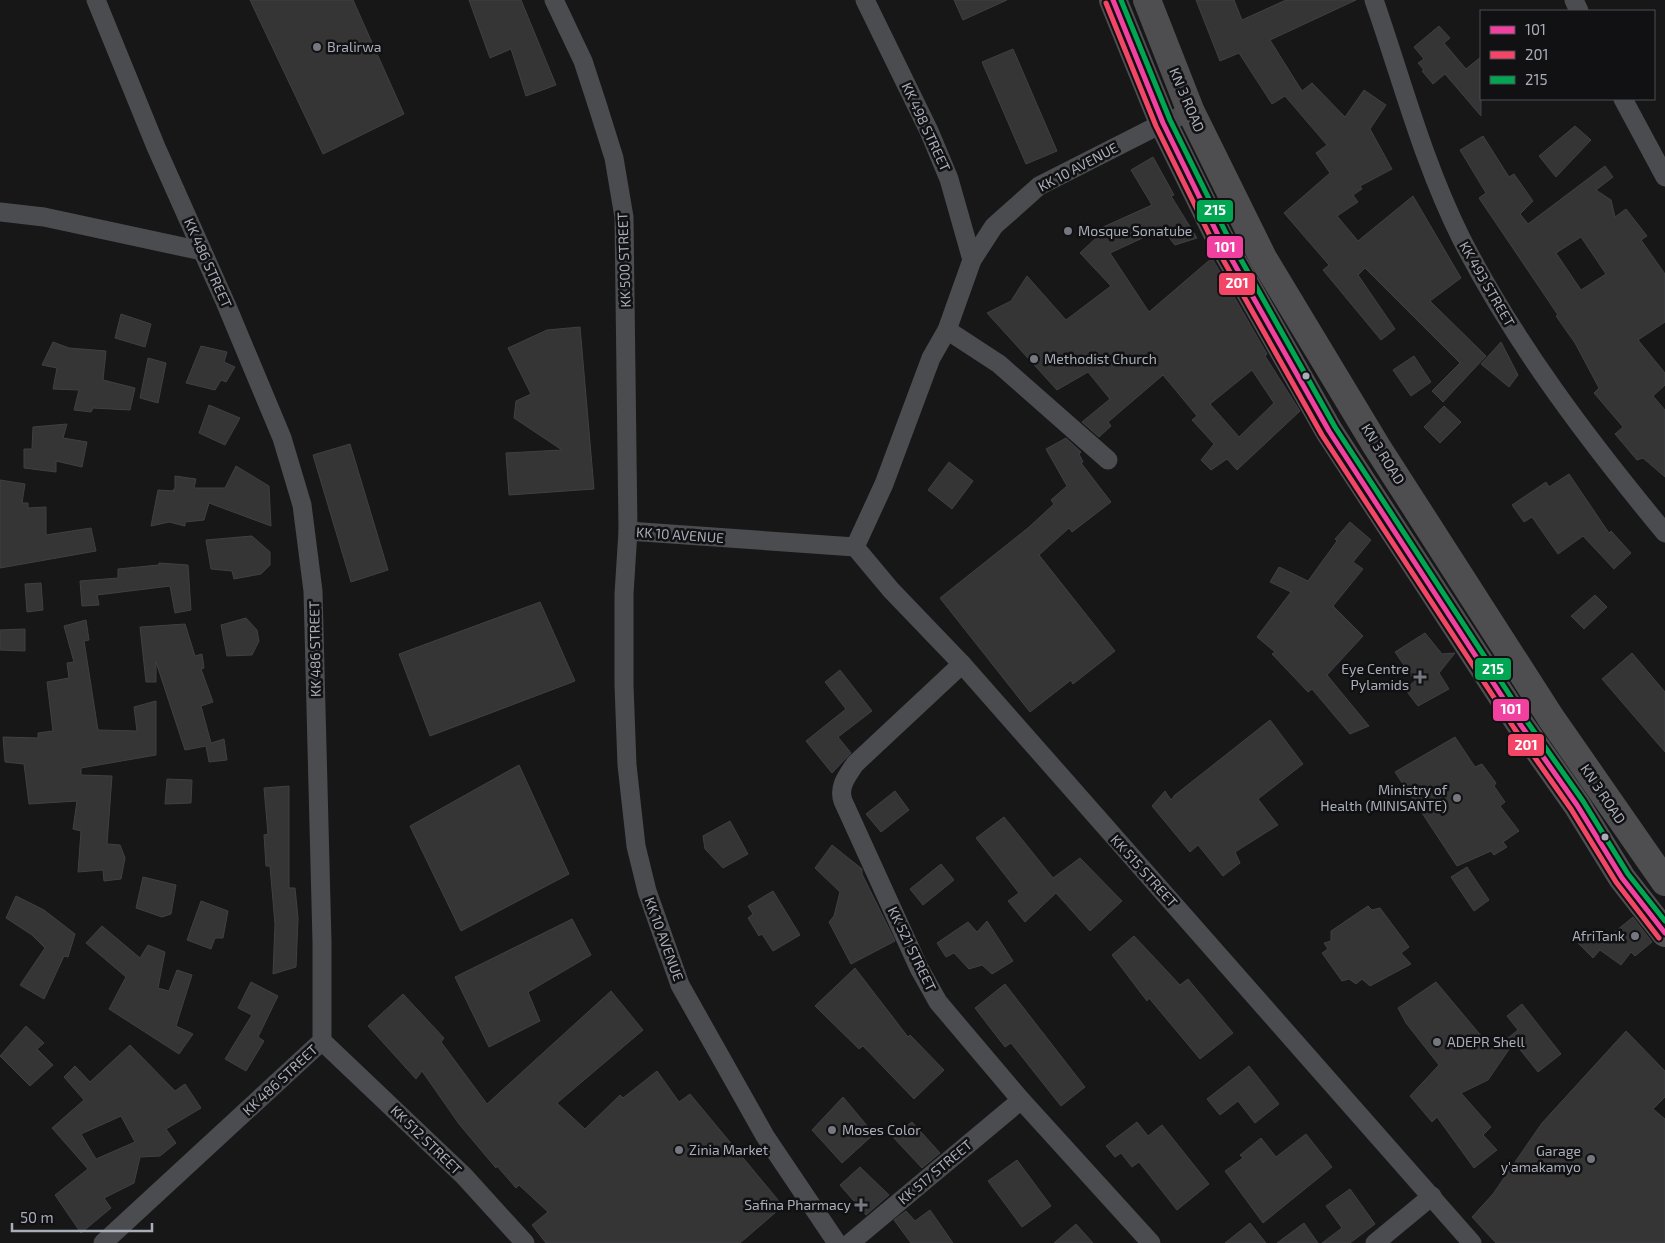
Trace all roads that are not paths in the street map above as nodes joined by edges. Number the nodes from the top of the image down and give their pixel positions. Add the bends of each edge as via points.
1 (96, 0) edge
2 (554, 0) edge
3 (865, 0) edge
4 (1113, 0) edge
5 (1147, 0) edge
6 (1374, 0) edge
7 (1624, 100) edge
8 (1191, 112) junction
9 (1163, 123) junction
10 (1665, 177) edge
11 (0, 212) edge
12 (202, 251) junction
13 (972, 260) junction
14 (947, 330) junction
15 (1108, 460) dead end
16 (628, 531) junction
17 (1665, 532) edge
18 (855, 547) junction
19 (962, 664) junction
20 (1665, 882) edge
21 (1665, 933) edge
22 (322, 1042) junction
23 (1021, 1100) junction
24 (1432, 1196) junction
25 (103, 1243) edge
26 (525, 1243) edge
27 (837, 1243) edge
28 (850, 1243) edge
29 (1150, 1243) edge
30 (1375, 1243) edge
31 (1472, 1243) edge

1 - 12 street, KK 486 STREET
2 - 16 street, KK 500 STREET via 583,62 598,107 614,158 624,217
3 - 13 street, KK 498 STREET via 949,178
4 - 9 highway, KN 3 ROAD
5 - 8 highway, KN 3 ROAD
6 - 17 street, KK 493 STREET via 1429,165 1465,245 1497,304 1557,395
7 - 10 street
8 - 9 street, KK 10 AVENUE
8 - 20 highway, KN 3 ROAD via 1263,258 1372,438 1552,718
9 - 13 street, KK 10 AVENUE via 1039,186 994,226
9 - 21 highway, KN 3 ROAD via 1219,236 1329,431 1622,878
11 - 12 street via 44,217
12 - 22 street, KK 486 STREET via 282,438 302,505 313,591
13 - 14 street, KK 10 AVENUE
14 - 15 street via 999,364
14 - 18 street, KK 10 AVENUE via 931,358 884,484
16 - 18 street, KK 10 AVENUE
16 - 27 street, KK 10 AVENUE via 624,594 627,765 636,846 647,891 680,985 765,1136
18 - 19 street, KK 515 STREET
19 - 23 street, KK 521 STREET via 855,764 845,778 840,794 919,968 938,1002
19 - 24 street, KK 515 STREET
22 - 25 street, KK 486 STREET
22 - 26 street, KK 512 STREET via 464,1176
23 - 28 street, KK 517 STREET
23 - 29 street, KK 521 STREET
24 - 30 street
24 - 31 street, KK 515 STREET

